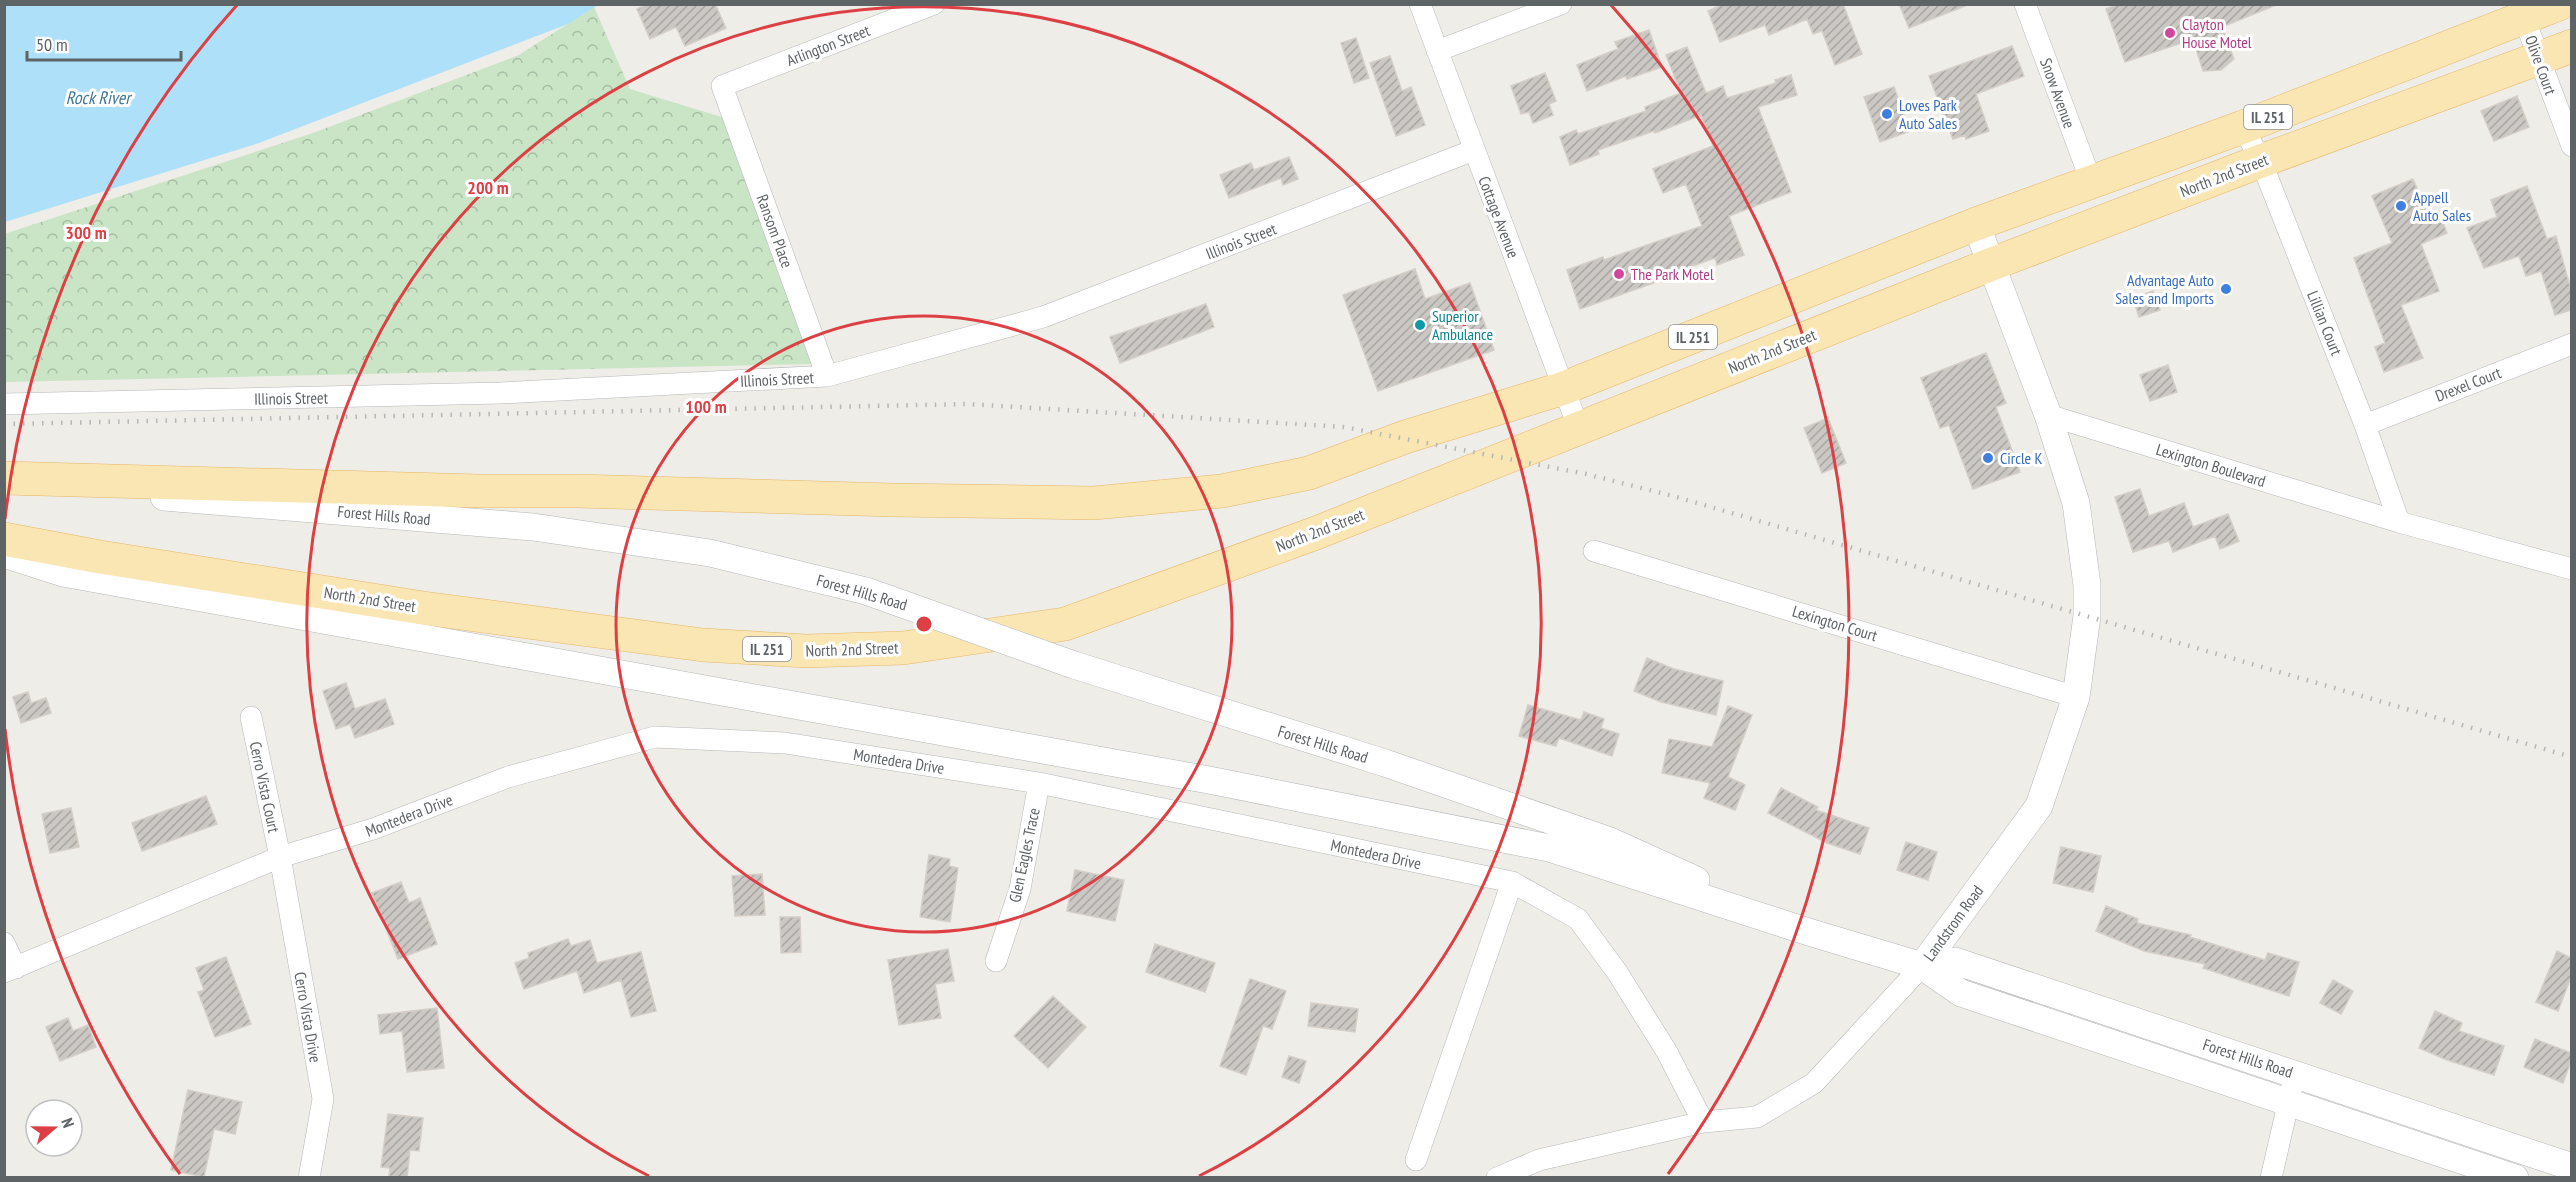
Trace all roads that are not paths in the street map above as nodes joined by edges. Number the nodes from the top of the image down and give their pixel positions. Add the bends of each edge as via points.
1 (934, 4) edge
2 (1420, 4) edge
3 (1561, 4) edge
4 (2025, 4) edge
5 (2559, 4) edge
6 (2524, 18) junction
7 (2571, 46) edge
8 (1437, 51) junction
9 (2539, 58) junction
10 (722, 86) joint
11 (2243, 127) junction
12 (2571, 146) edge
13 (1474, 150) junction
14 (2261, 160) junction
15 (2091, 181) junction
16 (1976, 224) junction
17 (1992, 264) junction
18 (2571, 344) edge
19 (827, 376) junction
20 (1564, 388) junction
21 (4, 404) edge
22 (2048, 415) junction
23 (2365, 425) junction
24 (1579, 429) junction
25 (4, 478) edge
26 (4, 484) edge
27 (2399, 522) junction
28 (4, 539) edge
29 (1594, 551) dead end
30 (4, 554) edge
31 (2571, 569) edge
32 (2076, 697) junction
33 (251, 717) dead end
34 (1039, 783) junction
35 (280, 857) junction
36 (1512, 882) junction
37 (1812, 933) junction
38 (4, 943) edge
39 (996, 961) dead end
40 (1922, 966) junction
41 (10, 970) edge
42 (2295, 1074) junction
43 (2288, 1101) junction
44 (1702, 1122) junction
45 (1416, 1160) dead end
46 (2571, 1167) edge
47 (309, 1178) edge
48 (1497, 1178) edge
49 (2271, 1178) edge
50 (2515, 1178) edge

1 - 10 street, Arlington Street
2 - 8 street, Cottage Avenue
3 - 8 street
4 - 15 street, Snow Avenue
5 - 6 main road, IL 251
6 - 9 street, Olive Court
6 - 11 main road, IL 251
7 - 9 main road, North 2nd Street / IL 251
8 - 13 street, Cottage Avenue
9 - 12 street, Olive Court
9 - 14 main road, North 2nd Street / IL 251
10 - 19 street, Ransom Place
11 - 14 street, Lillian Court
11 - 15 main road, IL 251
13 - 19 street, Illinois Street via 1043,317
13 - 20 street, Cottage Avenue
14 - 17 main road, North 2nd Street / IL 251
14 - 23 street, Lillian Court
15 - 16 main road, IL 251
16 - 17 street
16 - 20 main road, IL 251
17 - 22 street
17 - 24 main road, North 2nd Street / IL 251
18 - 23 street, Drexel Court
19 - 21 street, Illinois Street via 501,393
20 - 24 street, Cottage Avenue
20 - 25 main road, IL 251 via 1405,437 1309,473 1222,491 1094,503
22 - 27 street, Lexington Boulevard
22 - 32 street, Landstrom Road via 2076,503 2087,585 2087,616
23 - 27 street, Lillian Court
24 - 28 main road, North 2nd Street / IL 251 via 1316,532 1065,624 903,648 806,651 703,645 423,608
26 - 37 street, Forest Hills Road, bridge via 533,527 710,553 866,591 1074,665 1385,763 1610,841
27 - 31 street, Lexington Boulevard
29 - 32 street, Lexington Court
30 - 37 street, Forest Hills Road via 63,573 1209,780 1549,848
32 - 40 street, Landstrom Road via 2039,806
33 - 35 street, Cerro Vista Court
34 - 35 street, Montedera Drive via 785,743 655,737 508,777 373,829
34 - 36 street, Montedera Drive
34 - 39 street, Glen Eagles Trace via 1020,889
35 - 41 street, Montedera Drive
35 - 47 street, Cerro Vista Drive via 323,1099
36 - 44 street, Montedera Drive via 1578,919 1667,1052
36 - 45 street
37 - 40 street, Forest Hills Road
38 - 41 street
40 - 42 street, Forest Hills Road via 1955,961
40 - 43 street, Forest Hills Road via 1961,993
40 - 44 street, Landstrom Road via 1814,1083 1757,1116
42 - 43 street
42 - 46 street, Forest Hills Road
43 - 49 street
43 - 50 street, Forest Hills Road
44 - 48 street, Landstrom Road via 1539,1160

